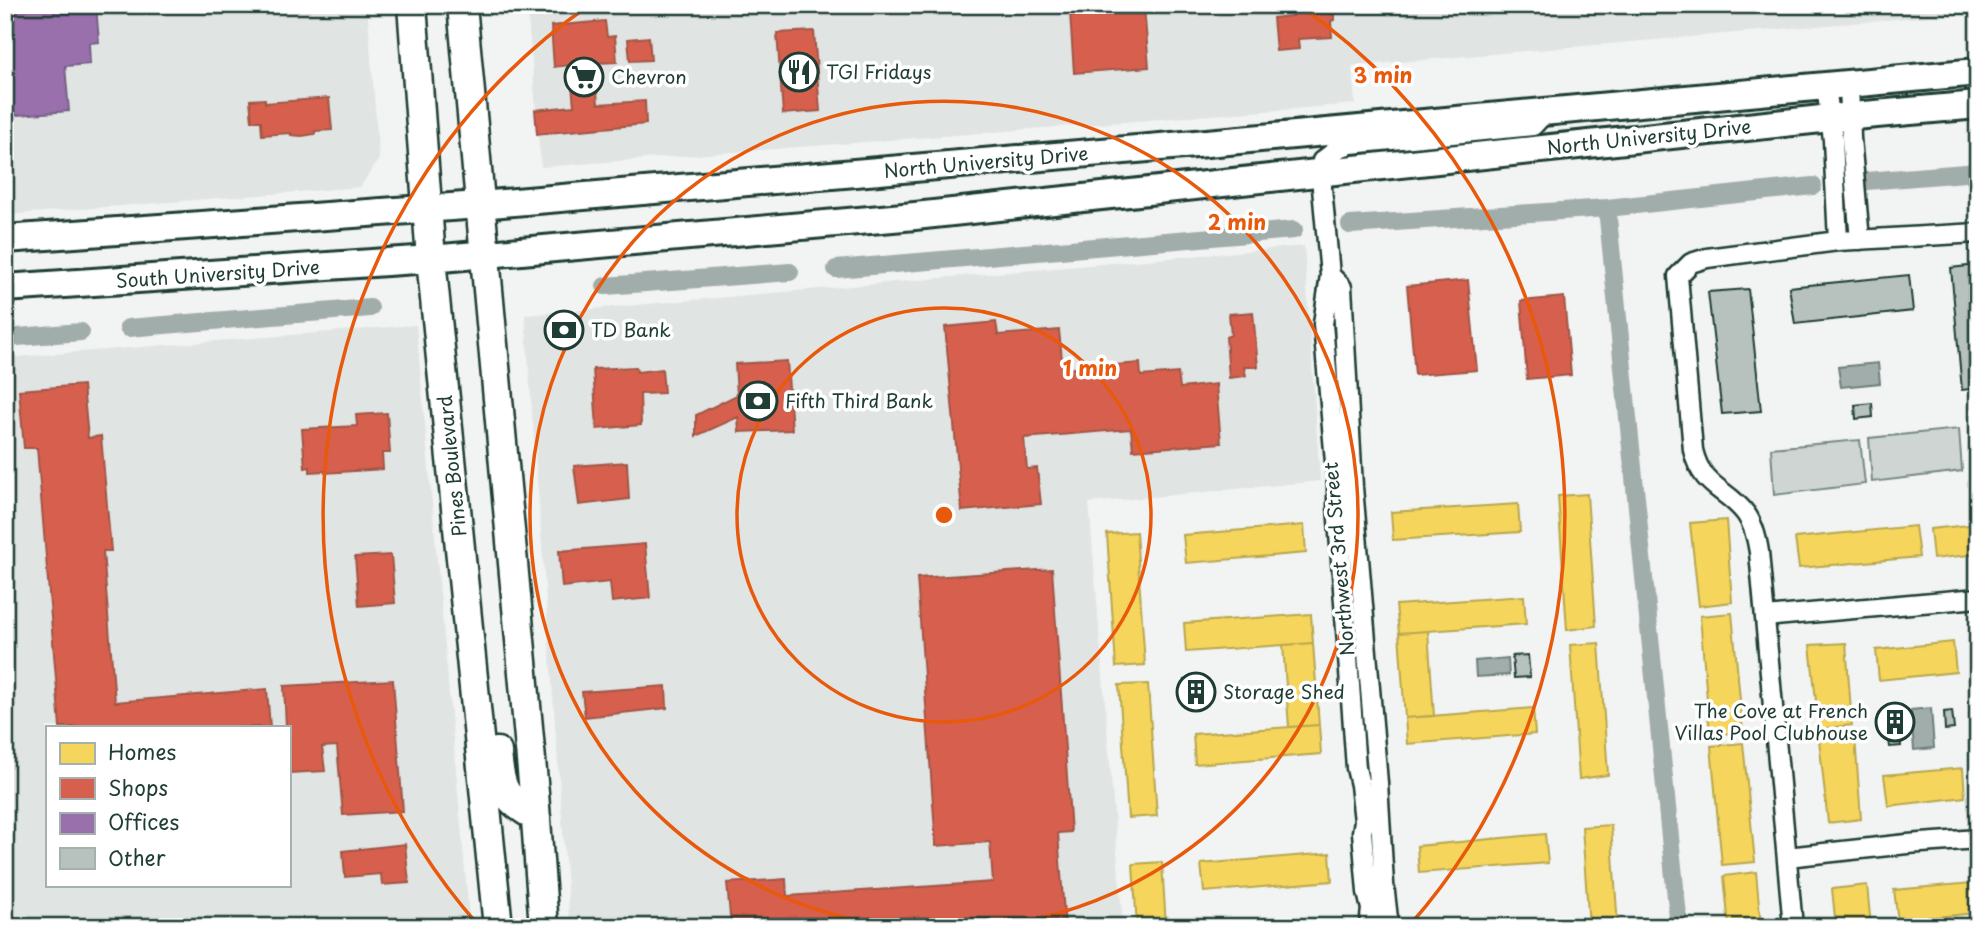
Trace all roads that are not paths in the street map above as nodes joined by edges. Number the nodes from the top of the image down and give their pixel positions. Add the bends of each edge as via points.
1 (412, 5) edge
2 (462, 5) edge
3 (1978, 72) edge
4 (1837, 85) junction
5 (1978, 105) edge
6 (1545, 113) junction
7 (1840, 117) junction
8 (1321, 172) junction
9 (479, 205) junction
10 (428, 209) junction
11 (1978, 233) edge
12 (5, 239) edge
13 (1860, 240) junction
14 (1838, 241) junction
15 (485, 255) junction
16 (431, 259) junction
17 (1330, 275) junction
18 (5, 288) edge
19 (1978, 598) edge
20 (1765, 617) junction
21 (466, 618) junction
22 (536, 817) junction
23 (487, 820) junction
24 (1978, 839) edge
25 (1787, 857) junction
26 (498, 927) edge
27 (530, 927) edge
28 (544, 927) edge
29 (1369, 927) edge
30 (1389, 927) edge
31 (1793, 927) edge

1 - 10 highway, Pines Boulevard
2 - 9 highway
3 - 4 main road, North University Drive
4 - 6 main road, North University Drive
4 - 7 street
5 - 7 main road, North University Drive
6 - 8 street, North University Drive via 1533,126 1352,144 1322,161
6 - 9 main road, North University Drive
7 - 8 main road, North University Drive
7 - 13 street
7 - 14 street
8 - 15 main road, North University Drive via 915,216
8 - 17 street, Northwest 3rd Street
9 - 10 main road, North University Drive
9 - 15 highway
10 - 12 main road
10 - 16 highway, Pines Boulevard
11 - 13 street
13 - 14 street
14 - 20 street via 1707,258 1690,263 1678,276 1693,450 1702,474 1741,508 1755,532
15 - 16 main road, North University Drive
15 - 22 highway
16 - 18 main road, South University Drive
16 - 21 highway, Pines Boulevard
17 - 29 street, Northwest 3rd Street via 1323,324
17 - 30 street, Northwest 3rd Street via 1342,286 1353,487
19 - 20 street
20 - 25 street
21 - 22 highway via 488,670 505,795
21 - 23 highway, Pines Boulevard
22 - 28 highway
23 - 26 highway, Pines Boulevard
23 - 27 highway via 508,822 518,834
24 - 25 street
25 - 31 street

